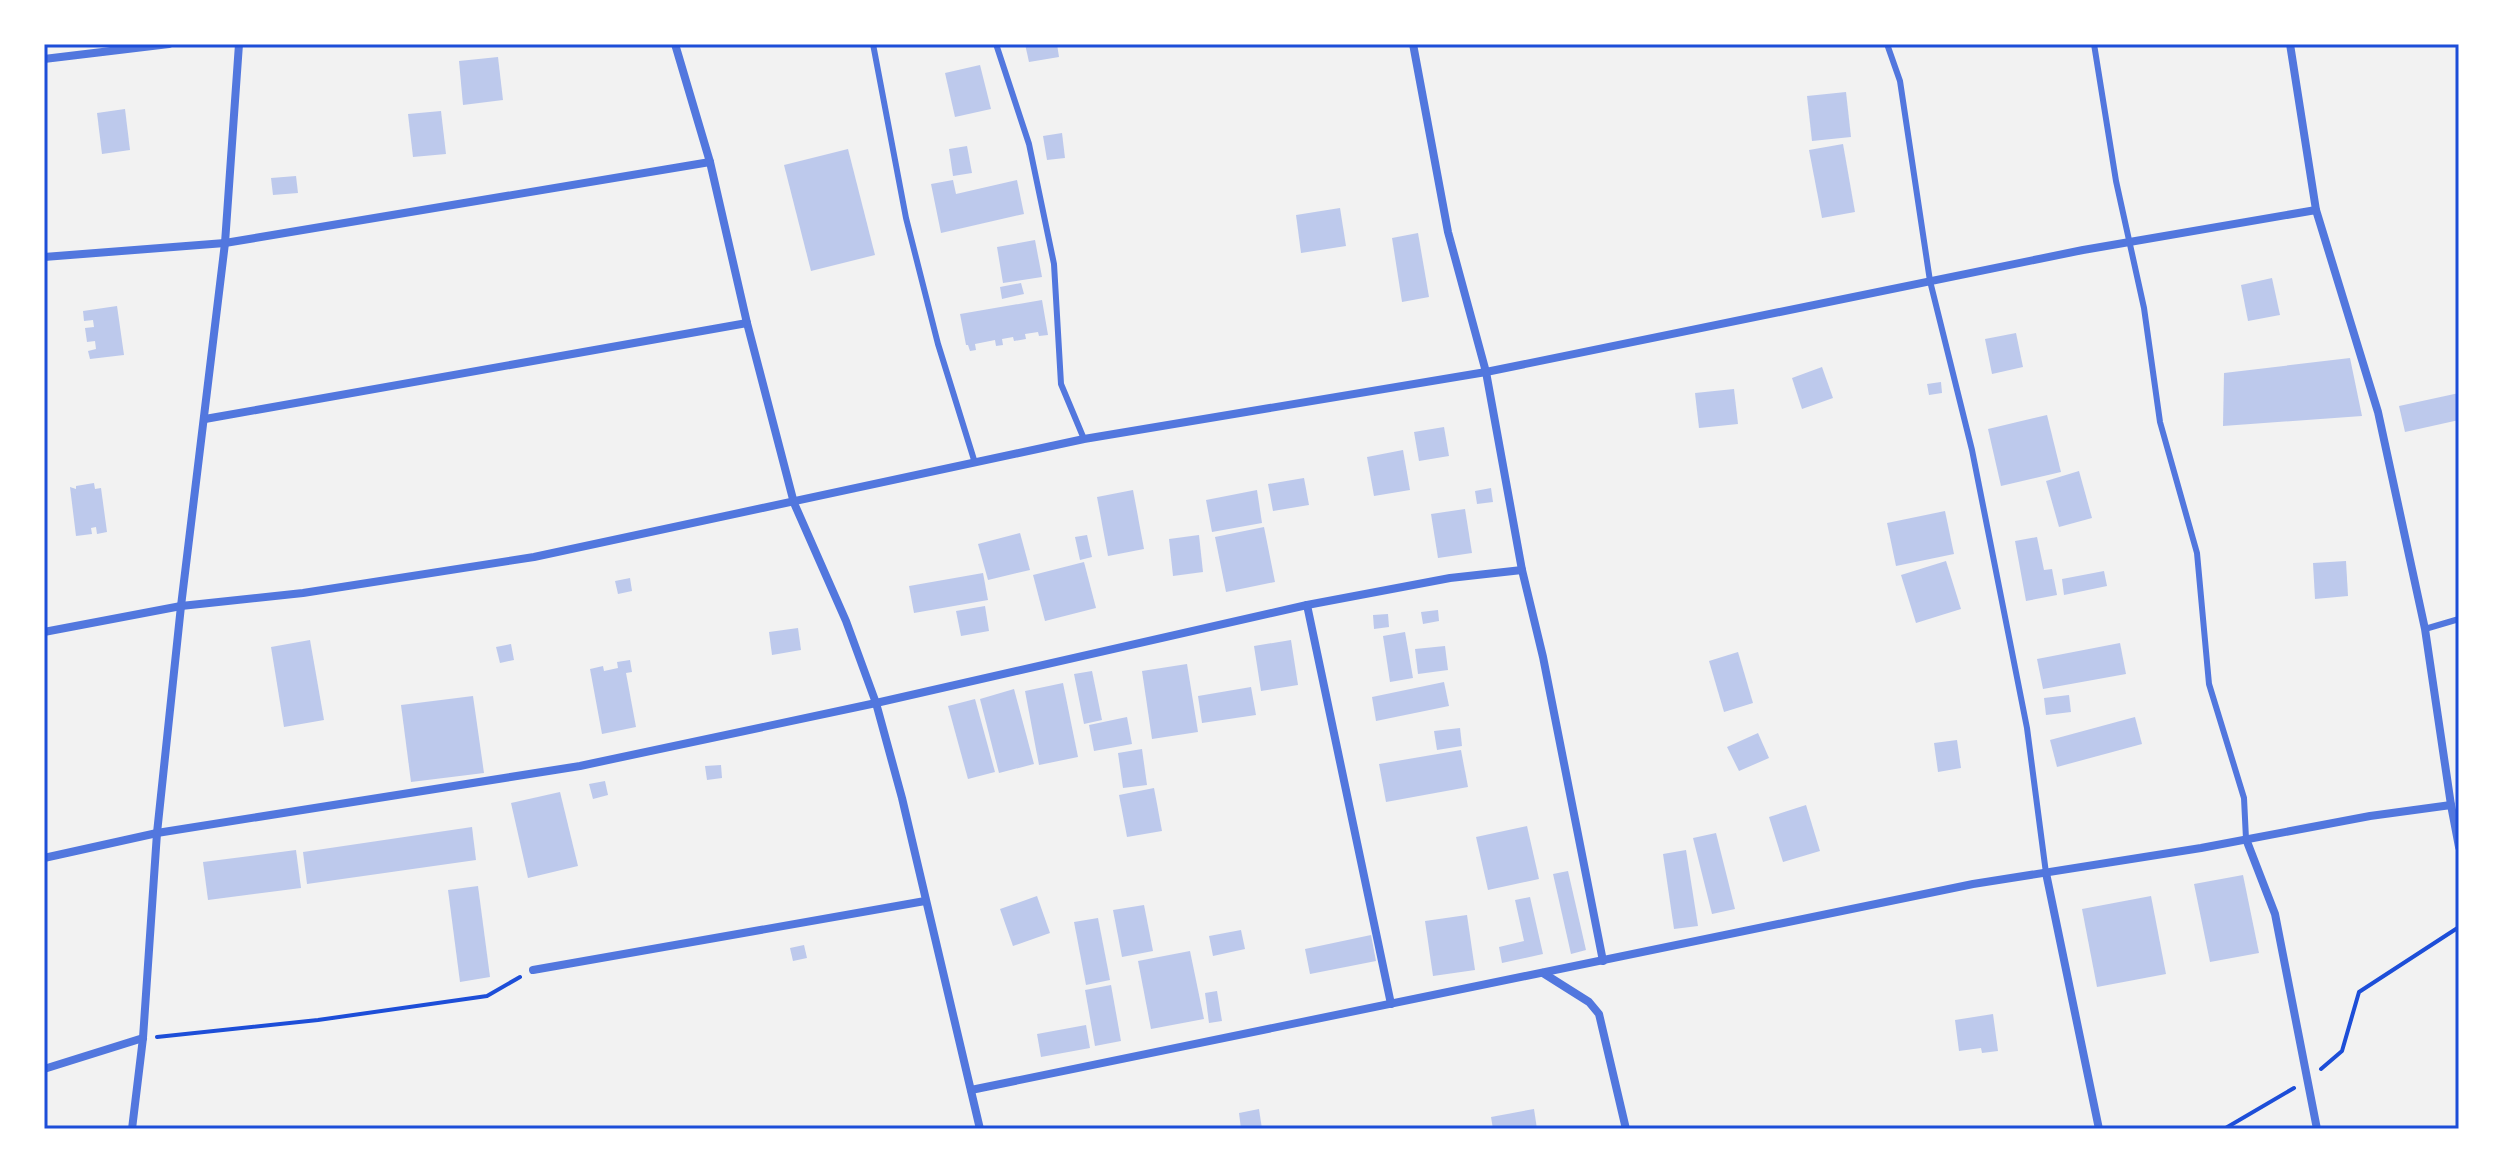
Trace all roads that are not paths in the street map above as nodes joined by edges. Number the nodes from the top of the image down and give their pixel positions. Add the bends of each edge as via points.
1 (169, 44) edge
2 (239, 44) edge
3 (675, 44) edge
4 (873, 44) edge
5 (996, 44) edge
6 (1413, 44) edge
7 (1887, 44) edge
8 (2094, 44) edge
9 (2290, 44) edge
10 (44, 59) edge
11 (710, 162) junction
12 (2316, 210) junction
13 (2130, 242) junction
14 (225, 243) junction
15 (44, 257) edge
16 (1930, 281) junction
17 (747, 323) junction
18 (1486, 372) junction
19 (205, 419) junction
20 (1084, 439) junction
21 (975, 463) junction
22 (794, 503) junction
23 (1522, 570) junction
24 (1307, 605) junction
25 (181, 606) junction
26 (2459, 619) edge
27 (2425, 629) junction
28 (44, 632) edge
29 (876, 703) junction
30 (2451, 805) junction
31 (157, 833) junction
32 (2246, 839) junction
33 (2459, 847) edge
34 (44, 858) edge
35 (2046, 873) junction
36 (925, 901) junction
37 (1603, 961) junction
38 (533, 970) road end
39 (1542, 973) junction
40 (1391, 1004) junction
41 (143, 1038) junction
42 (44, 1069) edge
43 (971, 1090) junction
44 (132, 1129) edge
45 (980, 1129) edge
46 (1626, 1129) edge
47 (2099, 1129) edge
48 (2317, 1129) edge

1 - 10 street
2 - 14 street
3 - 11 street
4 - 21 lane via 906,218
5 - 20 lane via 1029,144 1054,264 1061,384
6 - 18 street via 1448,232
7 - 16 lane via 1900,81
8 - 13 lane
9 - 12 street
11 - 14 street
11 - 17 street
12 - 13 street
12 - 27 street via 2378,412
13 - 16 street
13 - 32 lane via 2160,422 2197,553 2209,684 2244,798
14 - 15 street
14 - 19 street
16 - 18 street
16 - 35 lane via 1972,450 2027,728
17 - 19 street
17 - 22 street
18 - 20 street
18 - 23 street
19 - 25 street
20 - 21 street
21 - 22 street
22 - 25 street via 534,557
22 - 29 street
23 - 24 street
23 - 37 street
24 - 29 street
24 - 40 street
25 - 28 street
25 - 31 street
26 - 27 lane
27 - 30 street
29 - 31 street via 580,766
29 - 36 street
30 - 32 street
30 - 33 street
31 - 34 street
31 - 41 street
32 - 35 street
32 - 48 street via 2275,914
35 - 37 street
35 - 47 street
36 - 38 street
36 - 43 street
37 - 39 street
39 - 40 street
39 - 46 street via 1599,1014
40 - 43 street
41 - 42 street
41 - 44 street
43 - 45 street

